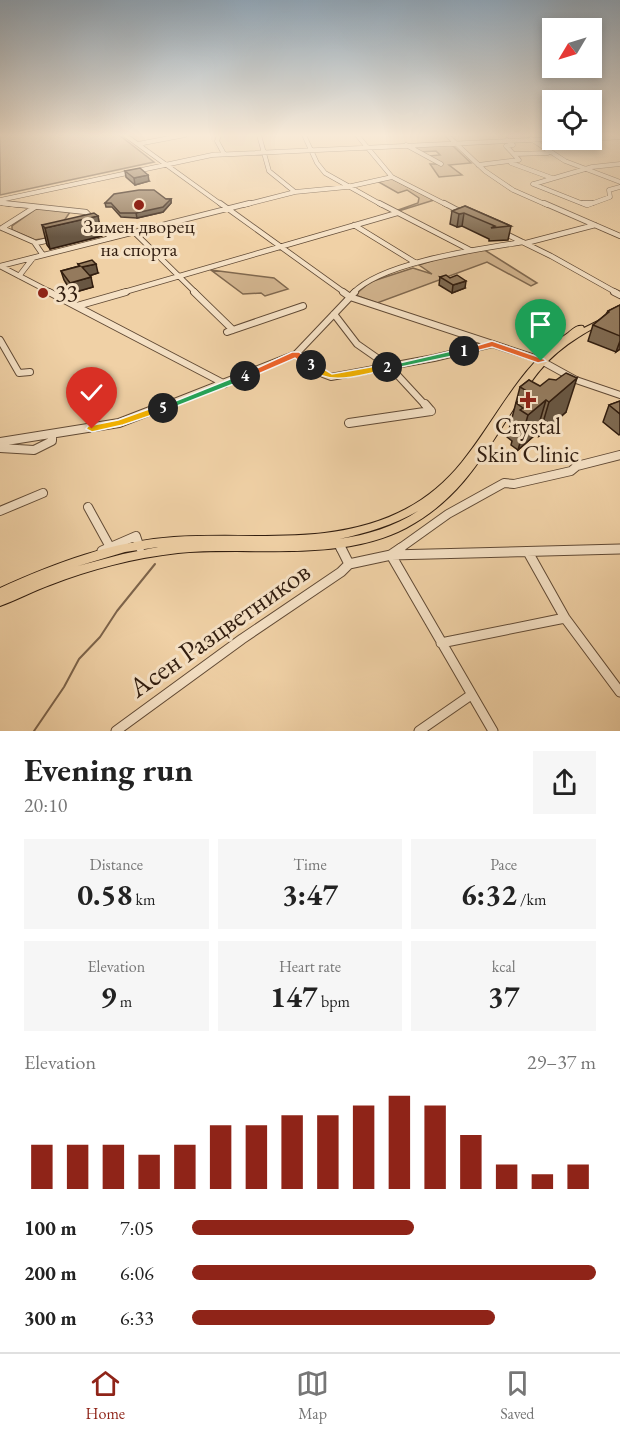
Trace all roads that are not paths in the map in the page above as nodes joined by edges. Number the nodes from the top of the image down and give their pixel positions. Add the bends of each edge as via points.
1 (138, 169) edge
2 (173, 169) edge
3 (268, 169) edge
4 (322, 169) edge
5 (385, 169) edge
6 (484, 169) edge
7 (528, 169) edge
8 (590, 169) edge
9 (585, 170) junction
10 (392, 177) junction
11 (553, 178) junction
12 (620, 184) edge
13 (346, 187) junction
14 (296, 192) junction
15 (0, 201) edge
16 (36, 207) junction
17 (227, 209) junction
18 (397, 213) junction
19 (467, 215) edge
20 (354, 225) junction
21 (595, 225) junction
22 (101, 227) junction
23 (496, 229) edge
24 (91, 230) edge
25 (134, 232) junction
26 (620, 236) edge
27 (63, 237) edge
28 (111, 238) junction
29 (36, 243) junction
30 (524, 243) junction
31 (279, 247) junction
32 (470, 250) junction
33 (43, 255) junction
34 (34, 258) junction
35 (416, 263) junction
36 (0, 266) edge
37 (19, 276) junction
38 (178, 276) junction
39 (620, 295) edge
40 (350, 297) junction
41 (77, 306) junction
42 (303, 306) dead end
43 (620, 310) edge
44 (334, 314) junction
45 (1, 341) edge
46 (492, 344) junction
47 (296, 354) junction
48 (541, 361) junction
49 (390, 367) junction
50 (30, 372) dead end
51 (225, 384) junction
52 (620, 395) edge
53 (349, 423) dead end
54 (52, 435) junction
55 (0, 442) edge
56 (0, 448) edge
57 (620, 455) edge
58 (43, 493) dead end
59 (88, 507) dead end
60 (0, 511) edge
61 (336, 539) junction
62 (110, 547) junction
63 (620, 549) edge
64 (139, 550) junction
65 (528, 552) junction
66 (391, 555) junction
67 (83, 561) junction
68 (349, 564) junction
69 (0, 593) edge
70 (0, 601) edge
71 (565, 618) junction
72 (441, 643) junction
73 (620, 692) edge
74 (471, 695) junction
75 (116, 731) edge
76 (419, 731) edge
77 (493, 731) edge

1 - 15 street
2 - 17 street
3 - 14 street
4 - 13 street
5 - 10 street
6 - 21 street via 513,190
7 - 11 street
8 - 9 street
9 - 11 street
9 - 12 street
10 - 13 street
10 - 19 street
11 - 12 street via 533,184 586,205 610,197 609,190
13 - 14 street
13 - 18 street
14 - 17 street
15 - 16 street
16 - 22 street via 86,212
16 - 29 street via 2,228
17 - 25 street
17 - 31 street
18 - 20 street
18 - 32 street
20 - 31 street
20 - 35 street
21 - 26 street
21 - 30 street
22 - 24 street
22 - 28 street
23 - 30 street
25 - 28 street
25 - 38 street
27 - 29 street
28 - 33 street
29 - 33 street
30 - 32 street
30 - 39 street
31 - 38 street
31 - 40 street
32 - 35 street
33 - 34 street
34 - 36 street
34 - 37 street
35 - 40 street via 361,285
36 - 37 street
37 - 41 street
38 - 41 street
38 - 42 street via 230,331
40 - 44 street
40 - 46 street
41 - 51 street
43 - 48 main road
44 - 47 street
44 - 49 street via 357,344
45 - 50 street via 19,373
46 - 48 street
46 - 49 street
47 - 49 street via 326,376
47 - 51 street
48 - 52 street via 576,380
48 - 61 main road via 471,469 450,493 402,525 377,535
49 - 53 street via 431,411 371,416
51 - 54 street via 119,423
54 - 55 street
54 - 56 street via 52,441 38,450
57 - 66 street via 571,471 504,483 448,514
58 - 60 street
59 - 62 street
61 - 64 main road via 318,546
61 - 68 street
62 - 64 street via 136,536
62 - 67 street
63 - 65 street
64 - 67 main road
64 - 70 main road
65 - 66 street
65 - 71 street
66 - 68 street, Асен Разцветников
66 - 72 street
67 - 69 main road
68 - 75 street, Асен Разцветников
71 - 72 street
71 - 73 street
72 - 74 street
74 - 76 street
74 - 77 street

